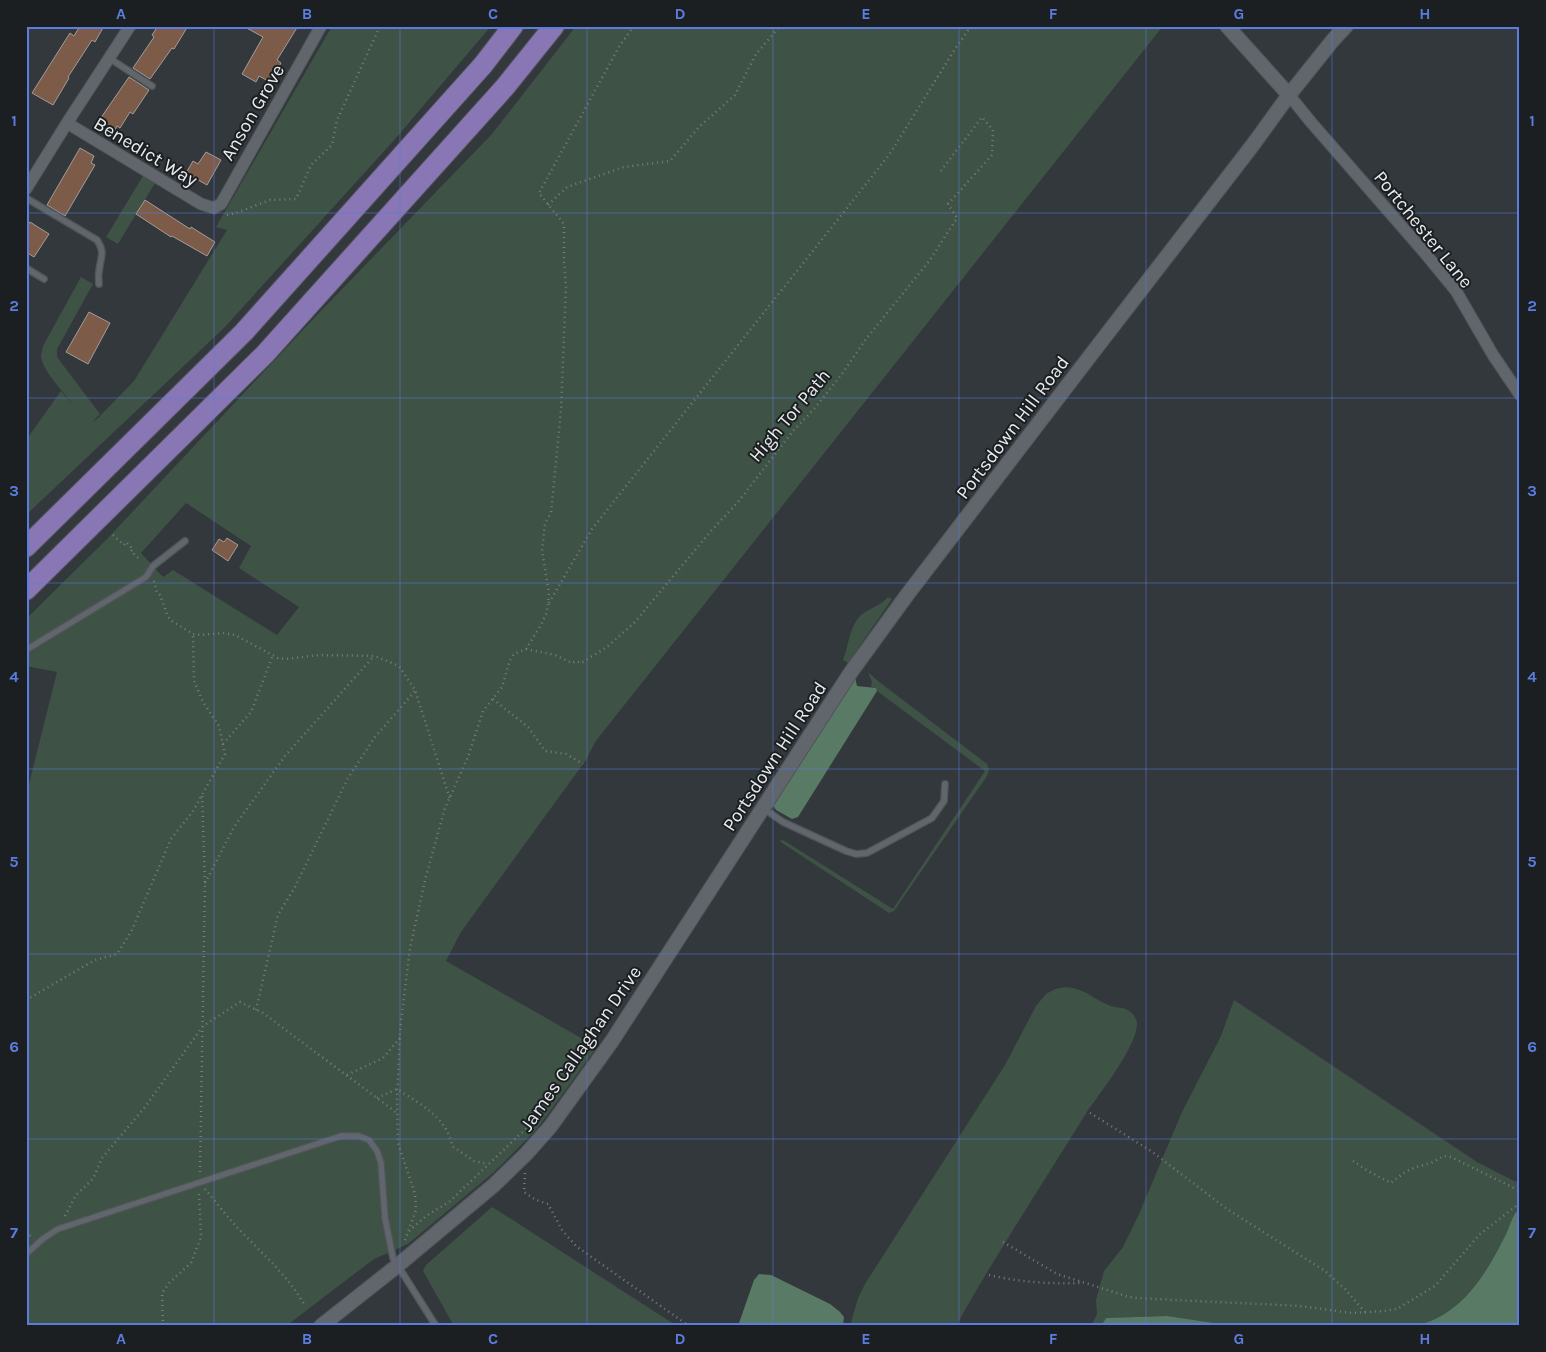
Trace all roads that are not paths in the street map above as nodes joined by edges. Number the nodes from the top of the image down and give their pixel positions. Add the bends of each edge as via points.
1 (130, 26) edge
2 (321, 26) edge
3 (513, 26) edge
4 (554, 26) edge
5 (1228, 26) edge
6 (1346, 26) edge
7 (109, 58) junction
8 (152, 86) dead end
9 (1289, 95) junction
10 (67, 123) junction
11 (26, 189) edge
12 (26, 198) edge
13 (211, 207) joint
14 (26, 268) edge
15 (44, 279) dead end
16 (99, 284) dead end
17 (1520, 395) edge
18 (185, 541) dead end
19 (26, 547) edge
20 (26, 590) edge
21 (26, 650) edge
22 (945, 784) dead end
23 (762, 808) junction
24 (726, 864) joint
25 (26, 1254) edge
26 (397, 1266) junction
27 (321, 1326) edge
28 (436, 1326) edge

1 - 7 street
2 - 13 street, Anson Grove via 220,204
3 - 19 highway via 483,65 244,332
4 - 20 highway via 505,87 265,354
5 - 9 street
6 - 9 street, Portsdown Hill Road
7 - 8 lane
7 - 10 street
9 - 17 street, Portchester Lane via 1456,291 1492,355
9 - 23 street, Portsdown Hill Road via 907,595 851,672
10 - 11 street
10 - 13 street, Benedict Way
12 - 16 lane via 97,240 103,254
14 - 15 lane
18 - 21 lane via 153,566 146,577
22 - 23 lane via 944,801 932,818 861,854 846,851 783,822
23 - 24 street, Portsdown Hill Road
24 - 26 street, James Callaghan Drive via 612,1040 550,1127 494,1185
25 - 26 lane via 58,1229 341,1136 358,1136 369,1140 381,1163 385,1218
26 - 27 street, James Callaghan Drive
26 - 28 lane

